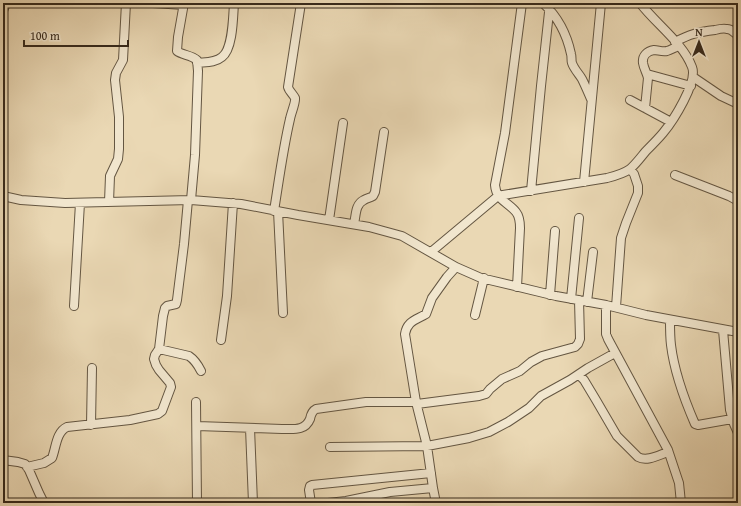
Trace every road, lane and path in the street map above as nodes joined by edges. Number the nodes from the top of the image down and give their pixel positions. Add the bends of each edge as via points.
1 (6, 3) edge
2 (126, 3) edge
3 (154, 3) edge
4 (234, 3) edge
5 (301, 3) edge
6 (522, 3) edge
7 (601, 3) edge
8 (640, 3) edge
9 (184, 4) edge
10 (548, 5) edge
11 (3, 12) edge
12 (738, 35) edge
13 (677, 44) junction
14 (197, 63) junction
15 (648, 74) junction
16 (693, 78) junction
17 (690, 86) junction
18 (591, 100) junction
19 (630, 100) dead end
20 (738, 104) edge
21 (644, 108) junction
22 (671, 122) junction
23 (343, 123) dead end
24 (384, 132) dead end
25 (630, 169) junction
26 (675, 175) dead end
27 (584, 182) junction
28 (531, 191) junction
29 (3, 196) edge
30 (498, 196) junction
31 (189, 200) junction
32 (738, 201) edge
33 (109, 202) junction
34 (80, 203) junction
35 (233, 203) junction
36 (276, 211) junction
37 (579, 218) dead end
38 (328, 220) junction
39 (354, 224) junction
40 (555, 231) dead end
41 (431, 252) junction
42 (593, 252) dead end
43 (456, 267) junction
44 (484, 278) junction
45 (517, 287) junction
46 (550, 295) junction
47 (575, 300) junction
48 (587, 302) junction
49 (606, 305) junction
50 (74, 306) dead end
51 (616, 307) junction
52 (283, 313) dead end
53 (475, 315) dead end
54 (670, 320) junction
55 (724, 330) junction
56 (738, 332) edge
57 (221, 340) dead end
58 (159, 349) junction
59 (615, 353) junction
60 (92, 368) dead end
61 (201, 371) dead end
62 (579, 375) junction
63 (196, 402) dead end
64 (416, 403) junction
65 (735, 417) edge
66 (91, 425) junction
67 (197, 426) junction
68 (250, 428) junction
69 (738, 433) edge
70 (427, 446) junction
71 (330, 447) dead end
72 (668, 452) junction
73 (3, 460) edge
74 (27, 467) junction
75 (431, 473) junction
76 (433, 488) junction
77 (44, 503) edge
78 (197, 503) edge
79 (253, 503) edge
80 (311, 503) edge
81 (328, 503) edge
82 (436, 503) edge
83 (681, 503) edge

1 - 11 street
2 - 33 street via 123,60 114,80 119,116 119,149 118,159 110,176
3 - 9 street
4 - 14 street via 227,52 216,61
5 - 36 street via 288,87 295,101 281,163
6 - 30 street via 505,133 495,185
7 - 18 street
8 - 13 street
9 - 14 street via 176,48 179,53 195,58
10 - 18 street via 564,34 574,68
10 - 28 street
12 - 13 street via 727,28 696,32
13 - 15 street via 665,51 654,50 644,55 644,68
13 - 16 street via 692,68
14 - 31 street via 195,155
15 - 17 street
15 - 21 street
16 - 17 street
16 - 20 street
17 - 22 street
18 - 27 street
19 - 21 street
21 - 22 street
22 - 25 street
23 - 38 street
24 - 39 street via 374,196 359,203
25 - 27 street via 618,175
25 - 51 street via 638,186 638,193 621,238
26 - 32 street
27 - 28 street
28 - 30 street
29 - 34 street via 21,200
30 - 41 street
30 - 45 street via 517,213 519,219
31 - 33 street
31 - 35 street
31 - 58 street via 177,300 176,304 165,308
33 - 34 street
34 - 50 street
35 - 36 street
35 - 57 street via 227,296
36 - 38 street
36 - 52 street
37 - 47 street
38 - 39 street
39 - 41 street via 402,236
40 - 46 street
41 - 43 street
42 - 48 street
43 - 44 street
43 - 64 street via 432,298 426,314 411,322 406,328
44 - 45 street
44 - 53 street
45 - 46 street
46 - 47 street
47 - 48 street
47 - 64 street via 580,339 575,347 542,356 520,371 502,379 486,394
48 - 49 street
49 - 51 street
49 - 59 street via 606,334
51 - 54 street
54 - 55 street
54 - 65 street via 674,362 695,424
55 - 56 street
55 - 65 street via 730,410
58 - 61 street via 189,356 198,364
58 - 66 street via 154,359 170,383 162,411 130,420
59 - 62 street
59 - 72 street
60 - 66 street
62 - 70 street via 541,396 529,408 489,432
62 - 72 street via 617,436 638,457 647,459
63 - 67 street
64 - 68 street via 366,402 316,408 304,427
64 - 70 street
65 - 69 street
66 - 74 street via 62,429 52,458
67 - 68 street
67 - 78 street
68 - 79 street
70 - 71 street
70 - 75 street
72 - 83 street via 678,483
73 - 74 street via 25,464
74 - 77 street
75 - 76 street
75 - 80 street via 312,485 309,490
76 - 81 street via 390,492
76 - 82 street

